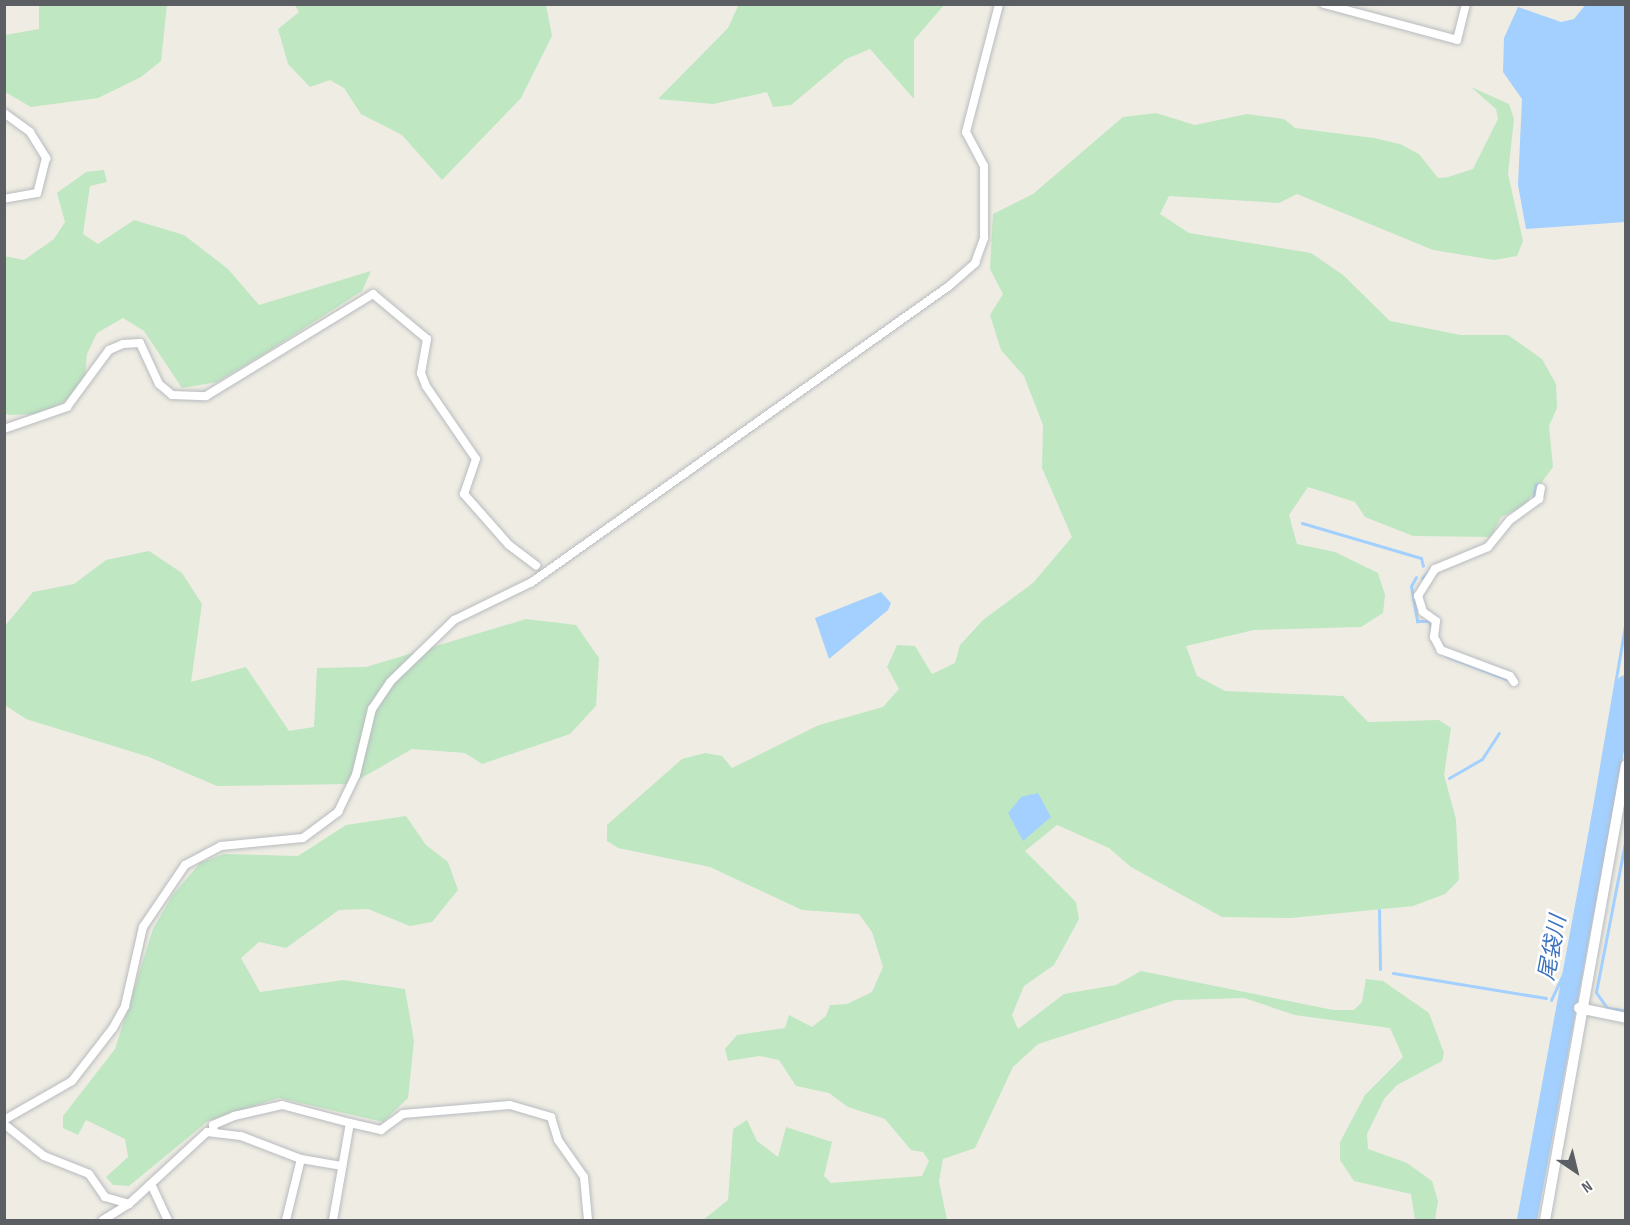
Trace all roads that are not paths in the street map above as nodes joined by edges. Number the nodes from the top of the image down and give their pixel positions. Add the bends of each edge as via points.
1 (999, 4) edge
2 (1324, 4) edge
3 (1466, 4) edge
4 (4, 113) edge
5 (4, 199) edge
6 (4, 429) edge
7 (1541, 488) dead end
8 (536, 565) dead end
9 (1514, 682) dead end
10 (1626, 765) edge
11 (1579, 1008) junction
12 (1626, 1018) edge
13 (4, 1122) edge
14 (350, 1123) junction
15 (214, 1132) junction
16 (301, 1159) junction
17 (342, 1166) junction
18 (151, 1184) junction
19 (129, 1204) junction
20 (103, 1221) edge
21 (168, 1221) edge
22 (286, 1221) edge
23 (333, 1221) edge
24 (588, 1221) edge
25 (1545, 1221) edge

1 - 13 street via 966,132 984,166 984,238 975,262 950,286 532,582 454,620 390,682 372,709 356,775 338,812 303,838 221,846 184,865 143,927 125,1006 113,1028 72,1081
2 - 3 street via 1457,40
4 - 5 street via 30,132 46,158 36,193
6 - 8 street via 67,407 109,350 123,344 140,344 159,384 172,395 206,396 373,294 428,339 421,373 426,386 476,459 464,494 508,545
7 - 9 street via 1539,499 1510,520 1488,547 1435,569 1418,596 1423,612 1436,621 1434,637 1442,650 1510,676
10 - 11 street
11 - 12 street
11 - 25 street
13 - 19 street via 44,1156 89,1174 105,1197
14 - 15 street via 282,1104 234,1116 213,1125
14 - 17 street
14 - 24 street via 381,1130 403,1114 510,1105 551,1117 558,1140 584,1177
15 - 16 street
15 - 18 street
16 - 17 street
16 - 22 street
17 - 23 street
18 - 19 street
18 - 21 street
19 - 20 street

